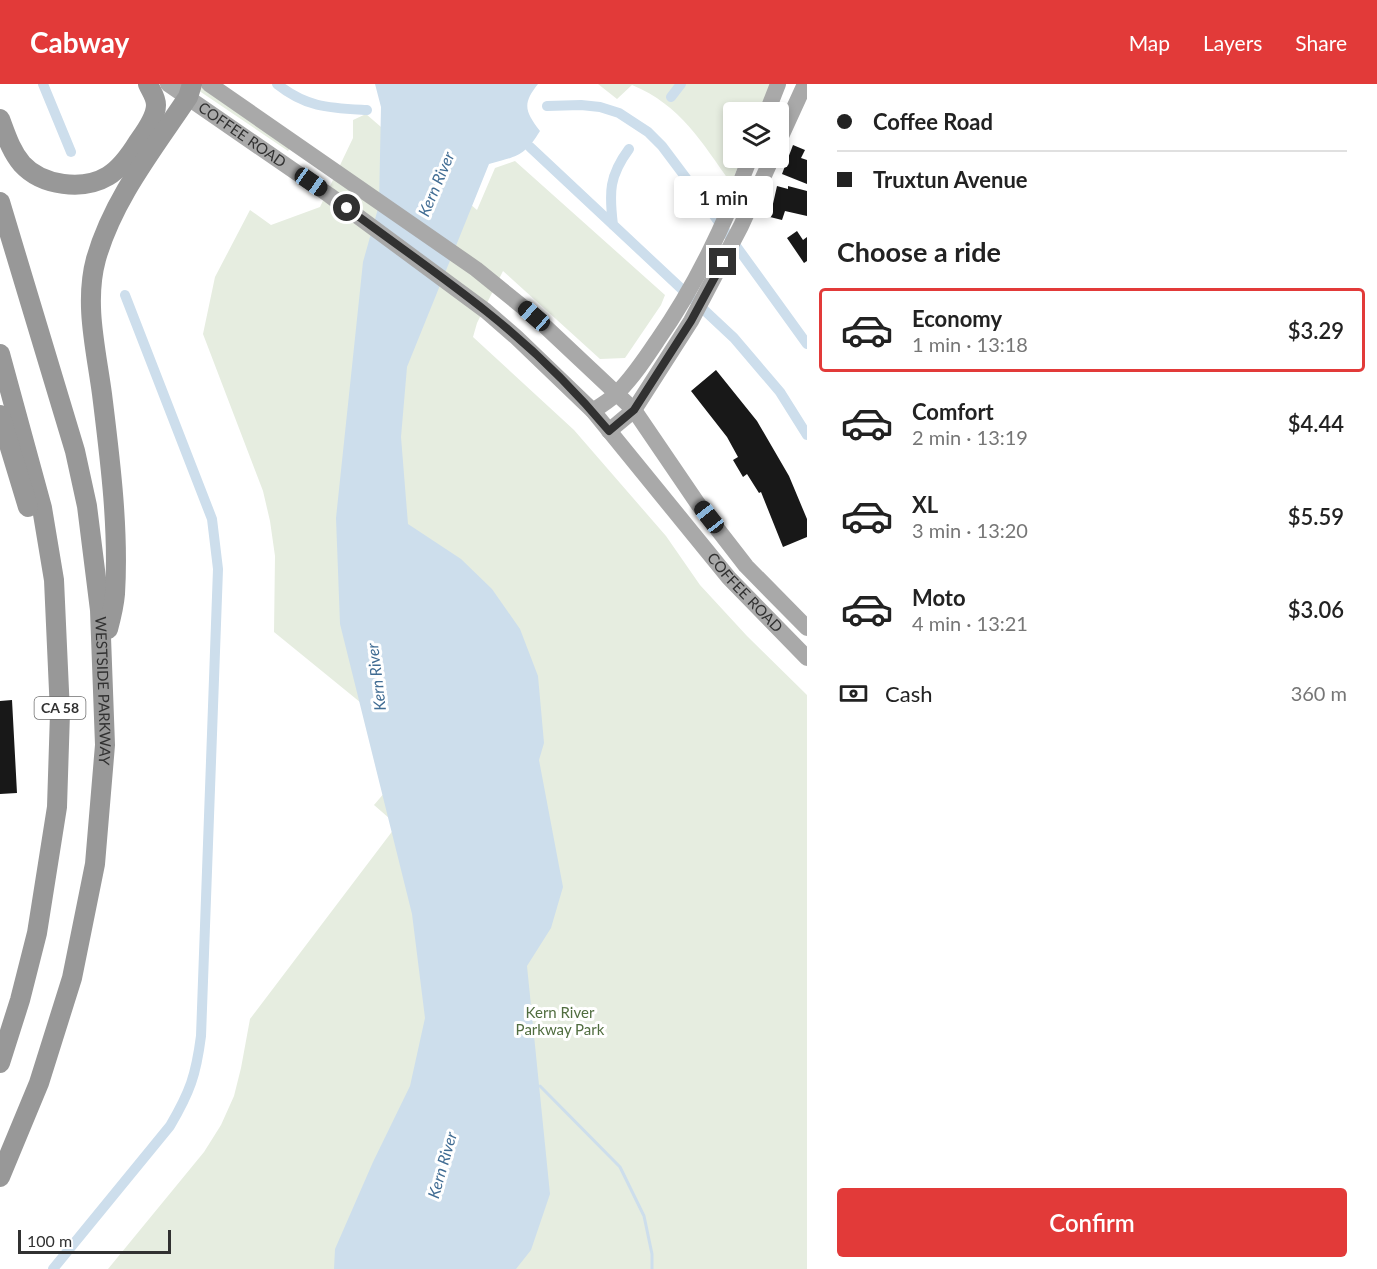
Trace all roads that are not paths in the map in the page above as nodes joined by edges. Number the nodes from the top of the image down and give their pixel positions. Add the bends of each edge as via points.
1 (148, 84) edge
2 (168, 84) edge
3 (209, 84) edge
4 (778, 84) edge
5 (805, 84) edge
6 (190, 91) edge
7 (771, 102) edge
8 (0, 119) edge
9 (789, 119) edge
10 (746, 168) edge
11 (767, 168) edge
12 (0, 202) edge
13 (683, 318) junction
14 (0, 354) edge
15 (617, 393) junction
16 (634, 410) junction
17 (592, 411) junction
18 (0, 415) edge
19 (609, 431) junction
20 (642, 472) junction
21 (698, 504) junction
22 (54, 580) junction
23 (778, 599) junction
24 (807, 628) edge
25 (807, 646) edge
26 (807, 658) edge
27 (102, 662) junction
28 (0, 1063) edge
29 (0, 1177) edge

1 - 8 highway via 156,104 153,118 124,163 107,177 90,183 48,181 24,166 11,149
2 - 6 main road, COFFEE ROAD
3 - 15 main road, COFFEE ROAD via 476,269 534,316
4 - 7 main road
5 - 9 main road
6 - 17 main road, COFFEE ROAD via 472,301 516,337
6 - 27 highway via 120,201 101,243 91,288 115,552 115,596
10 - 13 main road
11 - 13 main road via 741,226
12 - 27 highway, WESTSIDE PARKWAY / CA 58 via 75,451 95,558
13 - 15 main road
13 - 16 main road
14 - 22 highway, CA 58 via 42,508
15 - 16 main road, COFFEE ROAD
15 - 17 main road
16 - 19 main road
16 - 21 main road, COFFEE ROAD
17 - 19 main road, COFFEE ROAD
18 - 22 highway via 29,507 49,554
19 - 20 main road, COFFEE ROAD
20 - 21 main road via 655,475 679,501 691,507
20 - 26 main road, COFFEE ROAD via 729,578
21 - 23 main road, COFFEE ROAD via 746,566
22 - 28 highway, CA 58 via 60,701 57,807 38,933
23 - 24 main road, COFFEE ROAD
23 - 25 main road via 772,608 774,612
27 - 29 highway, WESTSIDE PARKWAY / CA 58 via 104,755 95,864 84,923 56,1034

